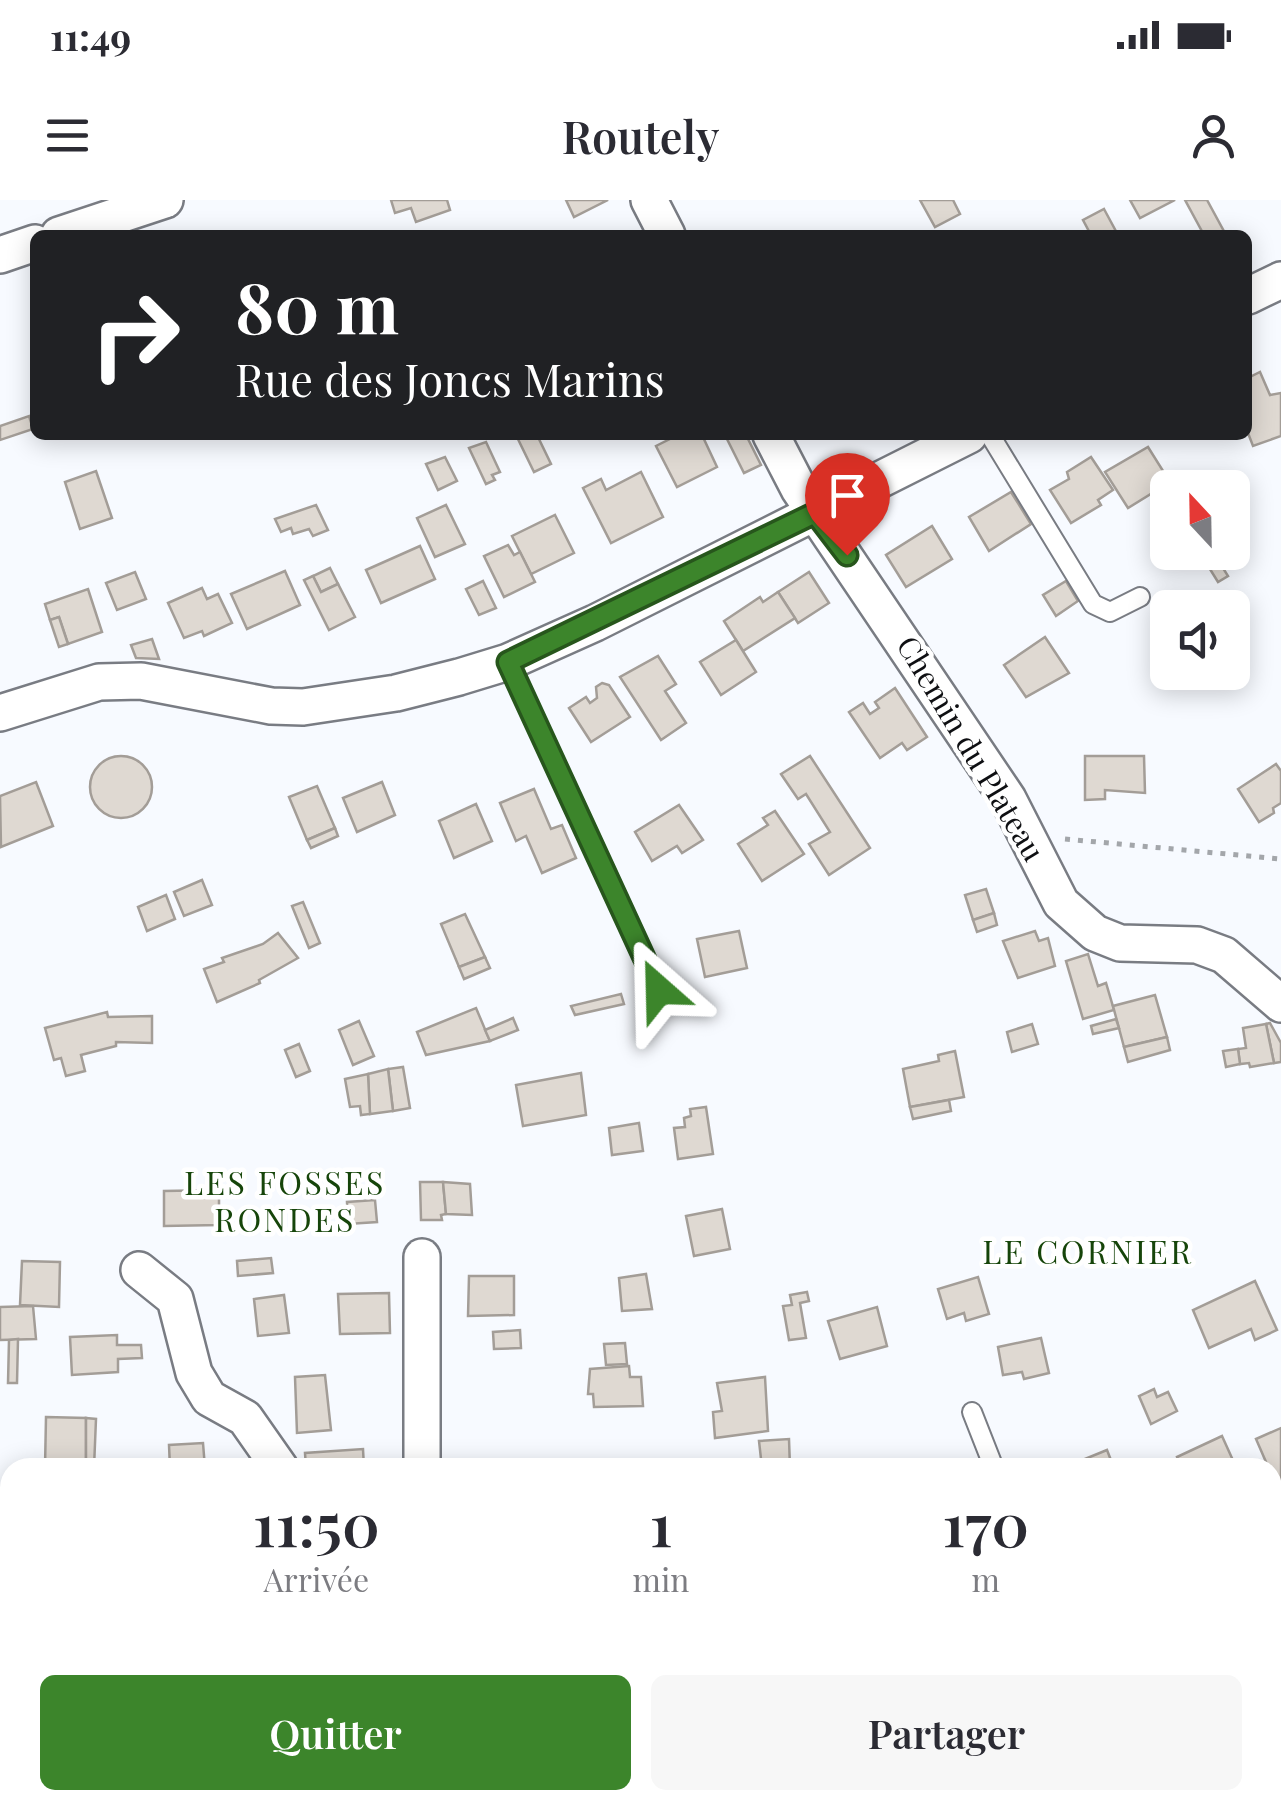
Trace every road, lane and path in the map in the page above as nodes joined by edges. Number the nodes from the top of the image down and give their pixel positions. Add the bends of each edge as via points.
1 (165, 200) edge
2 (648, 200) edge
3 (75, 230) edge
4 (664, 230) edge
5 (30, 245) edge
6 (0, 255) edge
7 (1281, 280) edge
8 (1252, 294) edge
9 (774, 440) edge
10 (959, 440) edge
11 (993, 440) edge
12 (815, 513) junction
13 (1140, 597) dead end
14 (508, 662) junction
15 (0, 714) edge
16 (1024, 829) junction
17 (1281, 859) edge
18 (659, 990) dead end
19 (1281, 1004) edge
20 (422, 1257) dead end
21 (139, 1270) dead end
22 (972, 1412) dead end
23 (273, 1458) edge
24 (422, 1458) edge
25 (990, 1458) edge

1 - 3 street
2 - 4 street
5 - 6 street
7 - 8 street
9 - 12 street, Chemin du Plateau
10 - 12 street
11 - 13 lane via 1093,604 1110,612
12 - 14 street
12 - 16 street, Chemin du Plateau
14 - 15 street via 336,704 271,706 142,681 98,682
14 - 18 lane
16 - 17 path via 1052,838
16 - 19 street, Chemin du Plateau via 1061,903 1096,933 1120,943 1197,945 1224,955
20 - 24 street
21 - 23 street via 175,1300 194,1373 209,1398 245,1418
22 - 25 lane

